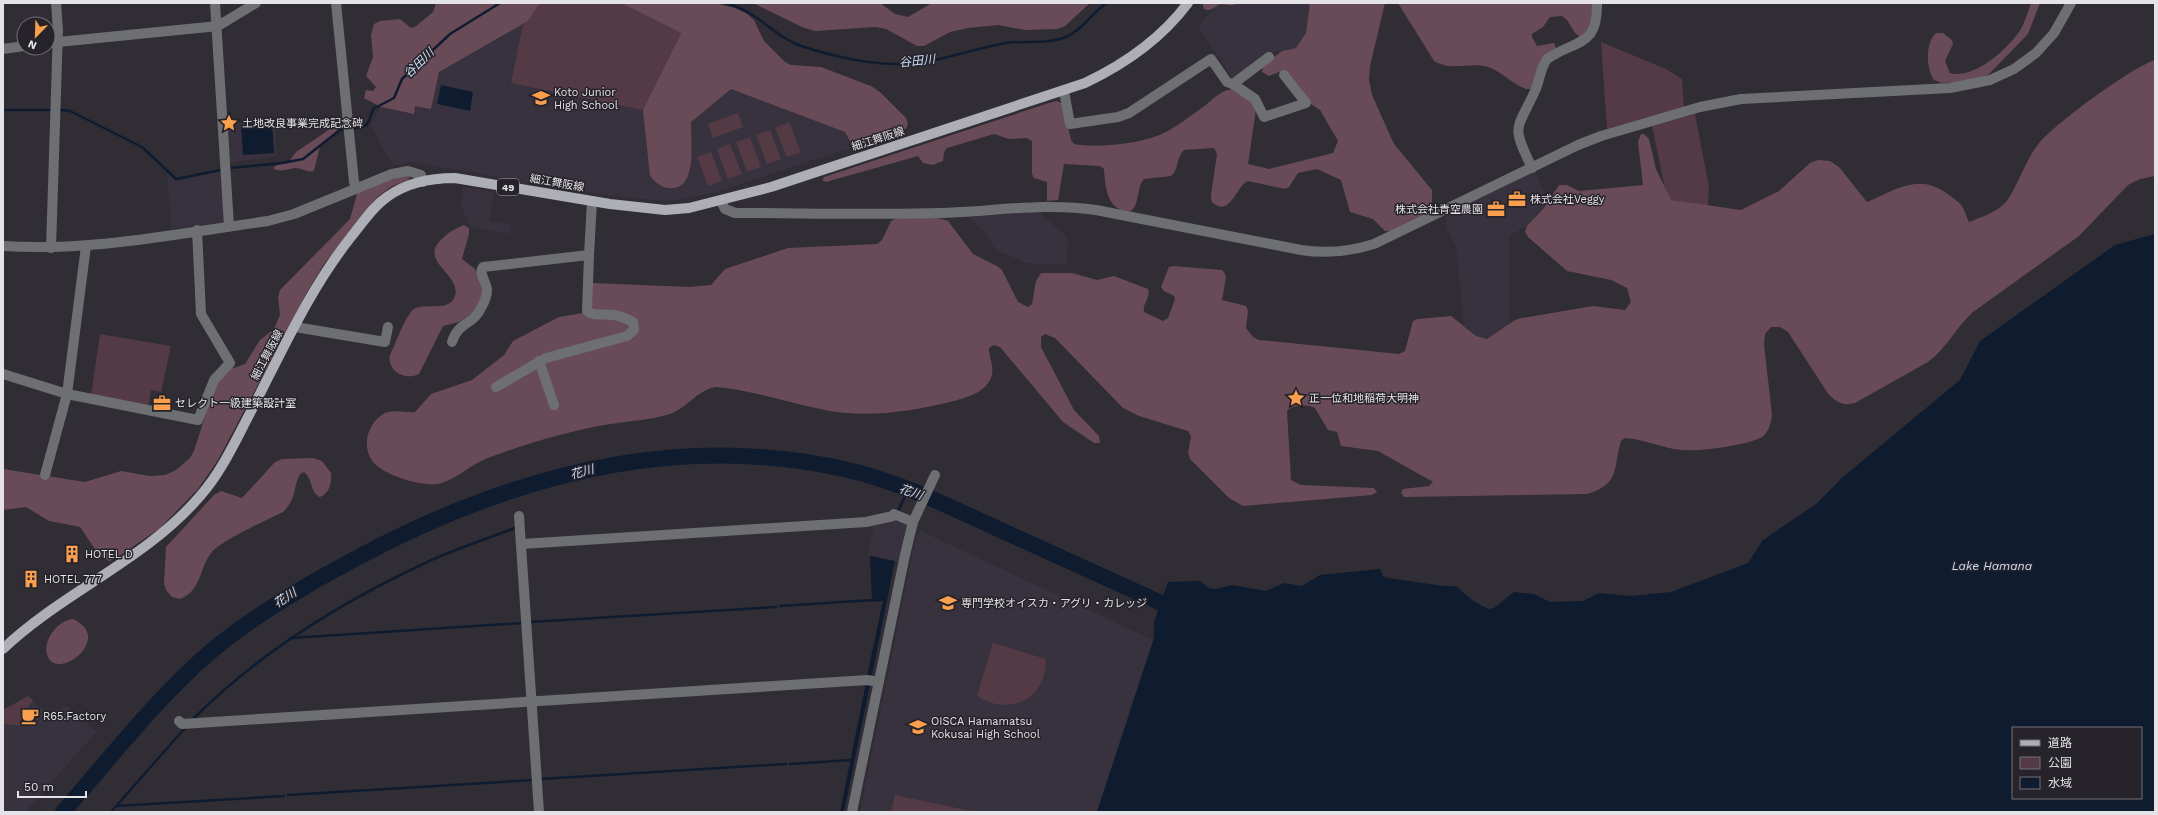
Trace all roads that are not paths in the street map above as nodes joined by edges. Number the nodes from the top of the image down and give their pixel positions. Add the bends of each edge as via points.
1 (56, 3) edge
2 (215, 3) edge
3 (256, 3) edge
4 (336, 3) edge
5 (1188, 3) edge
6 (1597, 3) edge
7 (2071, 3) edge
8 (55, 16) edge
9 (218, 26) junction
10 (56, 43) edge
11 (16, 47) edge
12 (3, 49) edge
13 (53, 56) edge
14 (1269, 57) dead end
15 (1284, 75) dead end
16 (1233, 84) junction
17 (1064, 90) junction
18 (1532, 168) junction
19 (423, 182) junction
20 (357, 189) junction
21 (592, 201) junction
22 (721, 201) junction
23 (230, 226) junction
24 (197, 230) junction
25 (3, 246) edge
26 (86, 246) junction
27 (51, 248) junction
28 (589, 255) junction
29 (295, 327) junction
30 (388, 327) dead end
31 (452, 342) dead end
32 (539, 361) junction
33 (3, 374) edge
34 (496, 387) dead end
35 (67, 394) junction
36 (554, 405) dead end
37 (45, 475) dead end
38 (935, 475) dead end
39 (519, 516) dead end
40 (914, 520) junction
41 (522, 544) junction
42 (3, 649) edge
43 (879, 682) junction
44 (532, 701) junction
45 (179, 721) dead end
46 (539, 812) edge
47 (852, 812) edge

1 - 8 street
2 - 9 street
3 - 9 street
4 - 20 street via 354,182
5 - 17 main road, 細江舞阪線 / 49 via 1163,31 1136,54 1098,76
6 - 18 street via 1594,30 1585,39 1547,59 1535,91 1519,121 1517,135
7 - 18 street via 2054,33 2036,53 2014,69 1983,82 1950,88 1721,102 1601,136
9 - 10 street
9 - 23 street
11 - 12 street
13 - 27 street
14 - 16 street
15 - 16 street via 1306,103 1264,117 1255,99
16 - 17 street via 1227,82 1211,59 1124,116 1070,124
17 - 22 main road, 細江舞阪線 / 49 via 771,187
18 - 22 street via 1374,244 1331,253 1301,250 1069,206 920,214 735,213 725,209
19 - 20 street via 421,175 408,171 392,174
19 - 21 main road, 細江舞阪線 / 49 via 455,178
19 - 29 main road, 細江舞阪線 / 49 via 394,192 377,206 333,263
20 - 23 street via 285,217
21 - 22 main road, 細江舞阪線 / 49 via 673,210
21 - 28 street
23 - 24 street
24 - 26 street
24 - 35 street via 201,314 230,360 214,380 198,420
25 - 27 street
26 - 27 street
26 - 35 street
28 - 31 street via 483,267 481,273 487,290 482,307 456,331
28 - 32 street via 587,310 591,314 614,315 629,320 635,326 634,330 627,336 566,351
29 - 30 street via 385,342
29 - 42 main road, 細江舞阪線 / 49 via 224,463 191,507 154,540 53,608
32 - 34 street
32 - 36 street
33 - 35 street
35 - 37 street
38 - 40 street
39 - 41 street
40 - 41 street via 894,514 866,522
40 - 43 street
41 - 44 street
43 - 44 street via 867,680
43 - 47 street
44 - 45 street via 182,724
44 - 46 street

